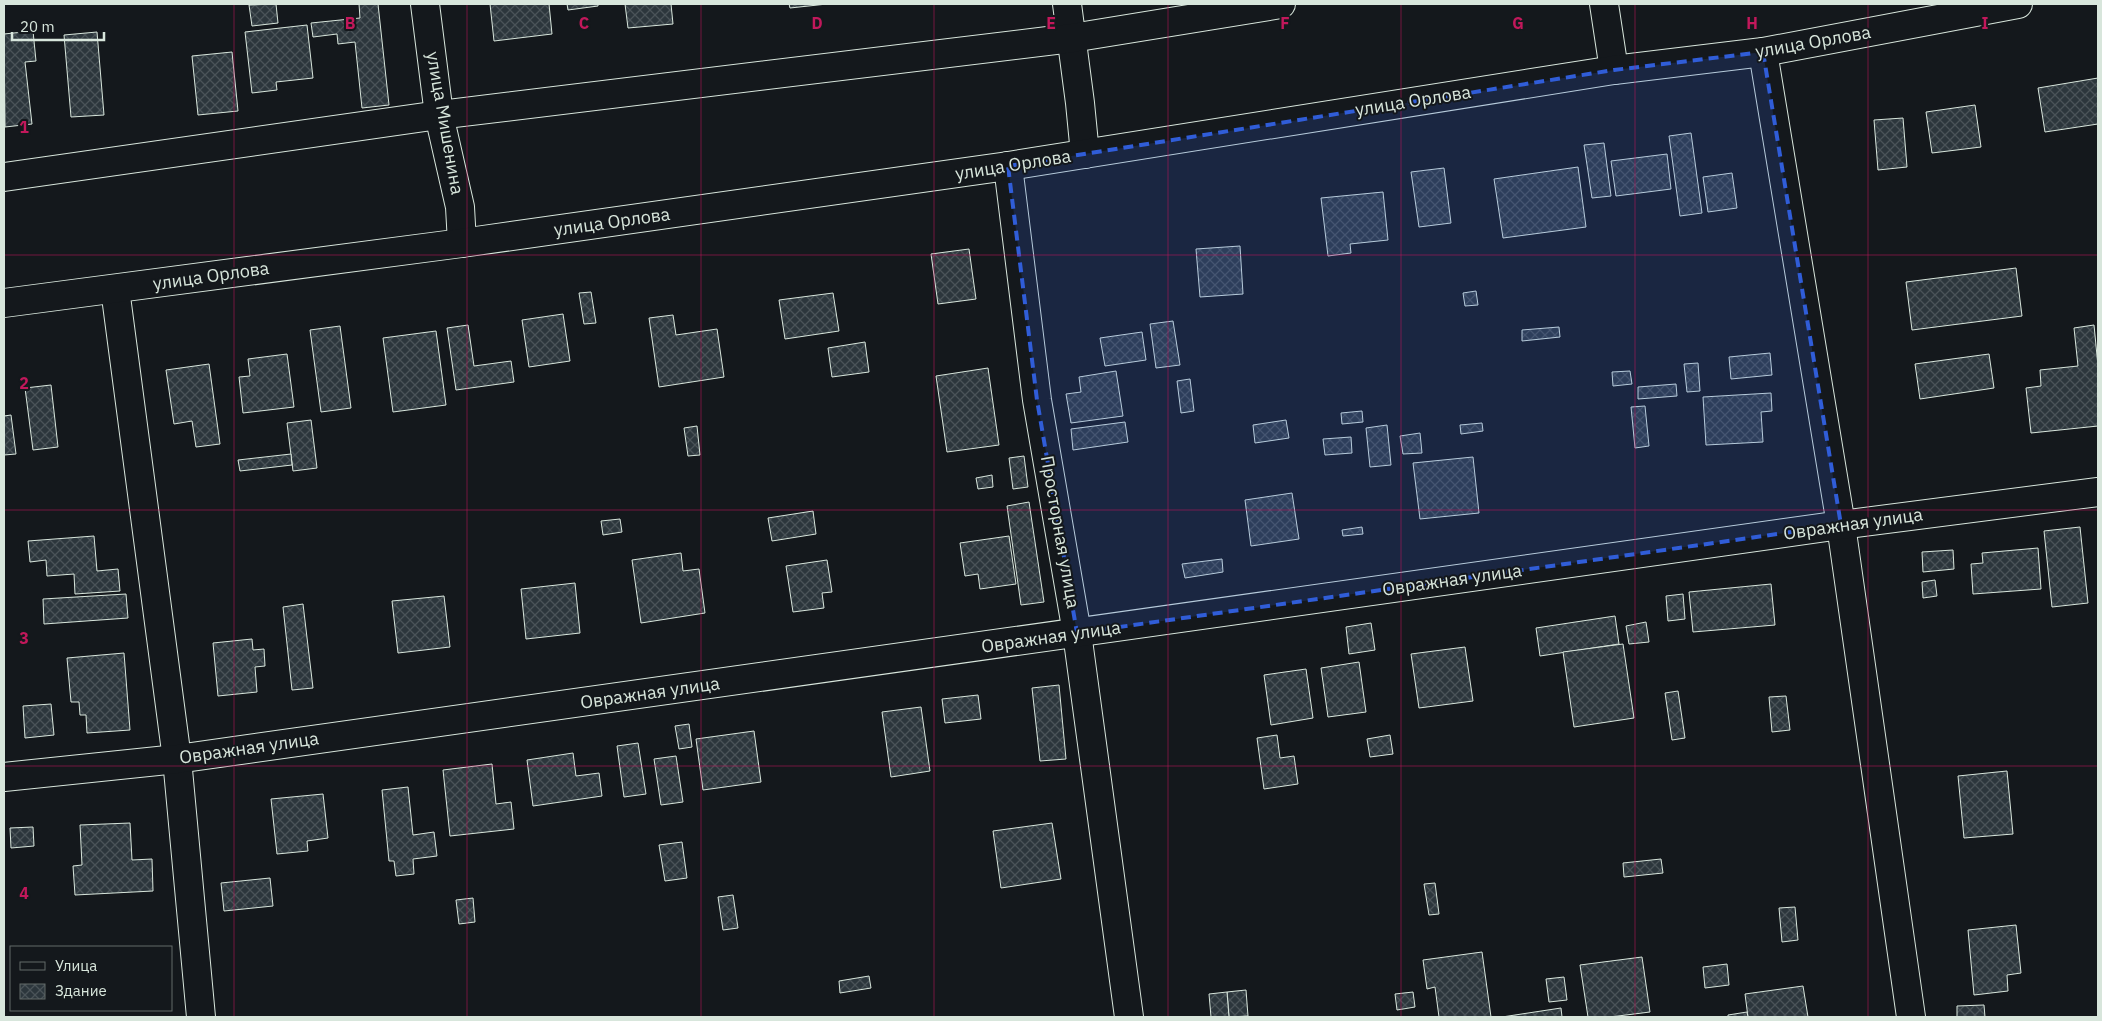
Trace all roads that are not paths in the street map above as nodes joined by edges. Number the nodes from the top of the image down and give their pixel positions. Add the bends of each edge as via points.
1 (425, 4) edge
2 (1067, 4) edge
3 (1281, 4) edge
4 (1604, 4) edge
5 (2018, 4) edge
6 (1072, 38) junction
7 (1763, 52) junction
8 (1614, 70) junction
9 (439, 115) junction
10 (1085, 154) junction
11 (1008, 166) junction
12 (4, 177) edge
13 (462, 243) junction
14 (116, 289) junction
15 (4, 303) edge
16 (2098, 492) edge
17 (1841, 525) junction
18 (1077, 633) junction
19 (176, 759) junction
20 (4, 777) edge
21 (200, 1017) edge
22 (1128, 1017) edge
23 (1911, 1017) edge

1 - 9 street, улица Мишенина
2 - 6 street
3 - 6 street
4 - 8 street
5 - 7 street, улица Орлова
6 - 9 street
6 - 10 street
7 - 8 street, улица Орлова
7 - 17 street
8 - 10 street, улица Орлова
9 - 12 street
9 - 13 street, улица Мишенина via 460,206
10 - 11 street, улица Орлова
11 - 13 street, улица Орлова
11 - 18 street, Просторная улица via 1037,400
13 - 14 street, улица Орлова
14 - 15 street, улица Орлова
14 - 19 street
16 - 17 street, Овражная улица
17 - 18 street, Овражная улица
17 - 23 street
18 - 19 street, Овражная улица
18 - 22 street, Просторная улица
19 - 20 street, Овражная улица
19 - 21 street

